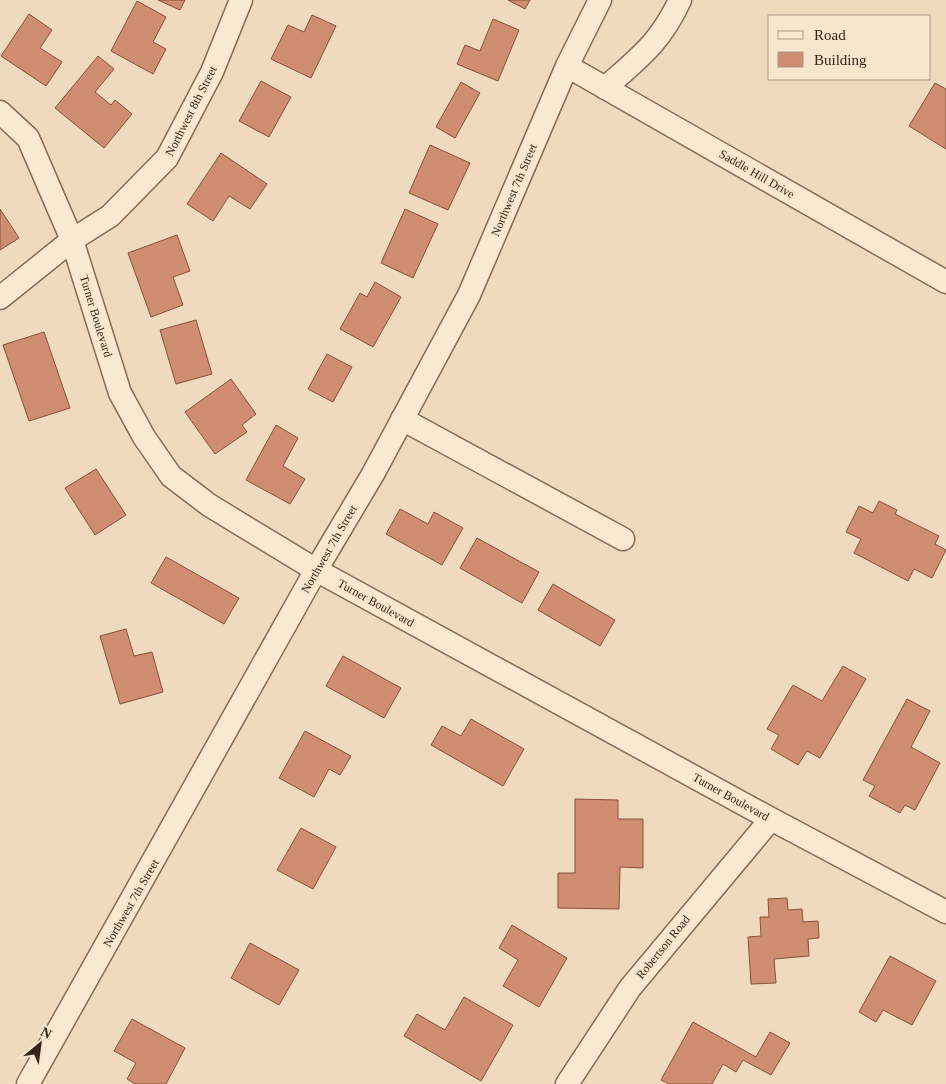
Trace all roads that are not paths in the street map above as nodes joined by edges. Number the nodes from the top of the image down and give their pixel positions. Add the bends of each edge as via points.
1 (241, 0) edge
2 (600, 0) edge
3 (680, 0) edge
4 (567, 66) junction
5 (605, 88) junction
6 (0, 112) edge
7 (72, 240) junction
8 (946, 282) edge
9 (0, 298) edge
10 (402, 419) junction
11 (623, 539) dead end
12 (316, 570) junction
13 (770, 819) junction
14 (946, 912) edge
15 (28, 1084) edge
16 (567, 1084) edge

1 - 7 street, Northwest 8th Street via 212,72 167,158 110,216
2 - 4 street, Northwest 7th Street
3 - 5 street via 670,23 649,50
4 - 5 street, Saddle Hill Drive
4 - 10 street, Northwest 7th Street via 469,295
5 - 8 street, Saddle Hill Drive
6 - 7 street, Turner Boulevard via 28,138
7 - 9 street, Northwest 8th Street
7 - 12 street, Turner Boulevard via 120,393 144,437 171,476 209,505
10 - 11 street
10 - 12 street, Northwest 7th Street
12 - 13 street, Turner Boulevard
12 - 15 street, Northwest 7th Street
13 - 14 street, Turner Boulevard
13 - 16 street, Robertson Road via 630,988

